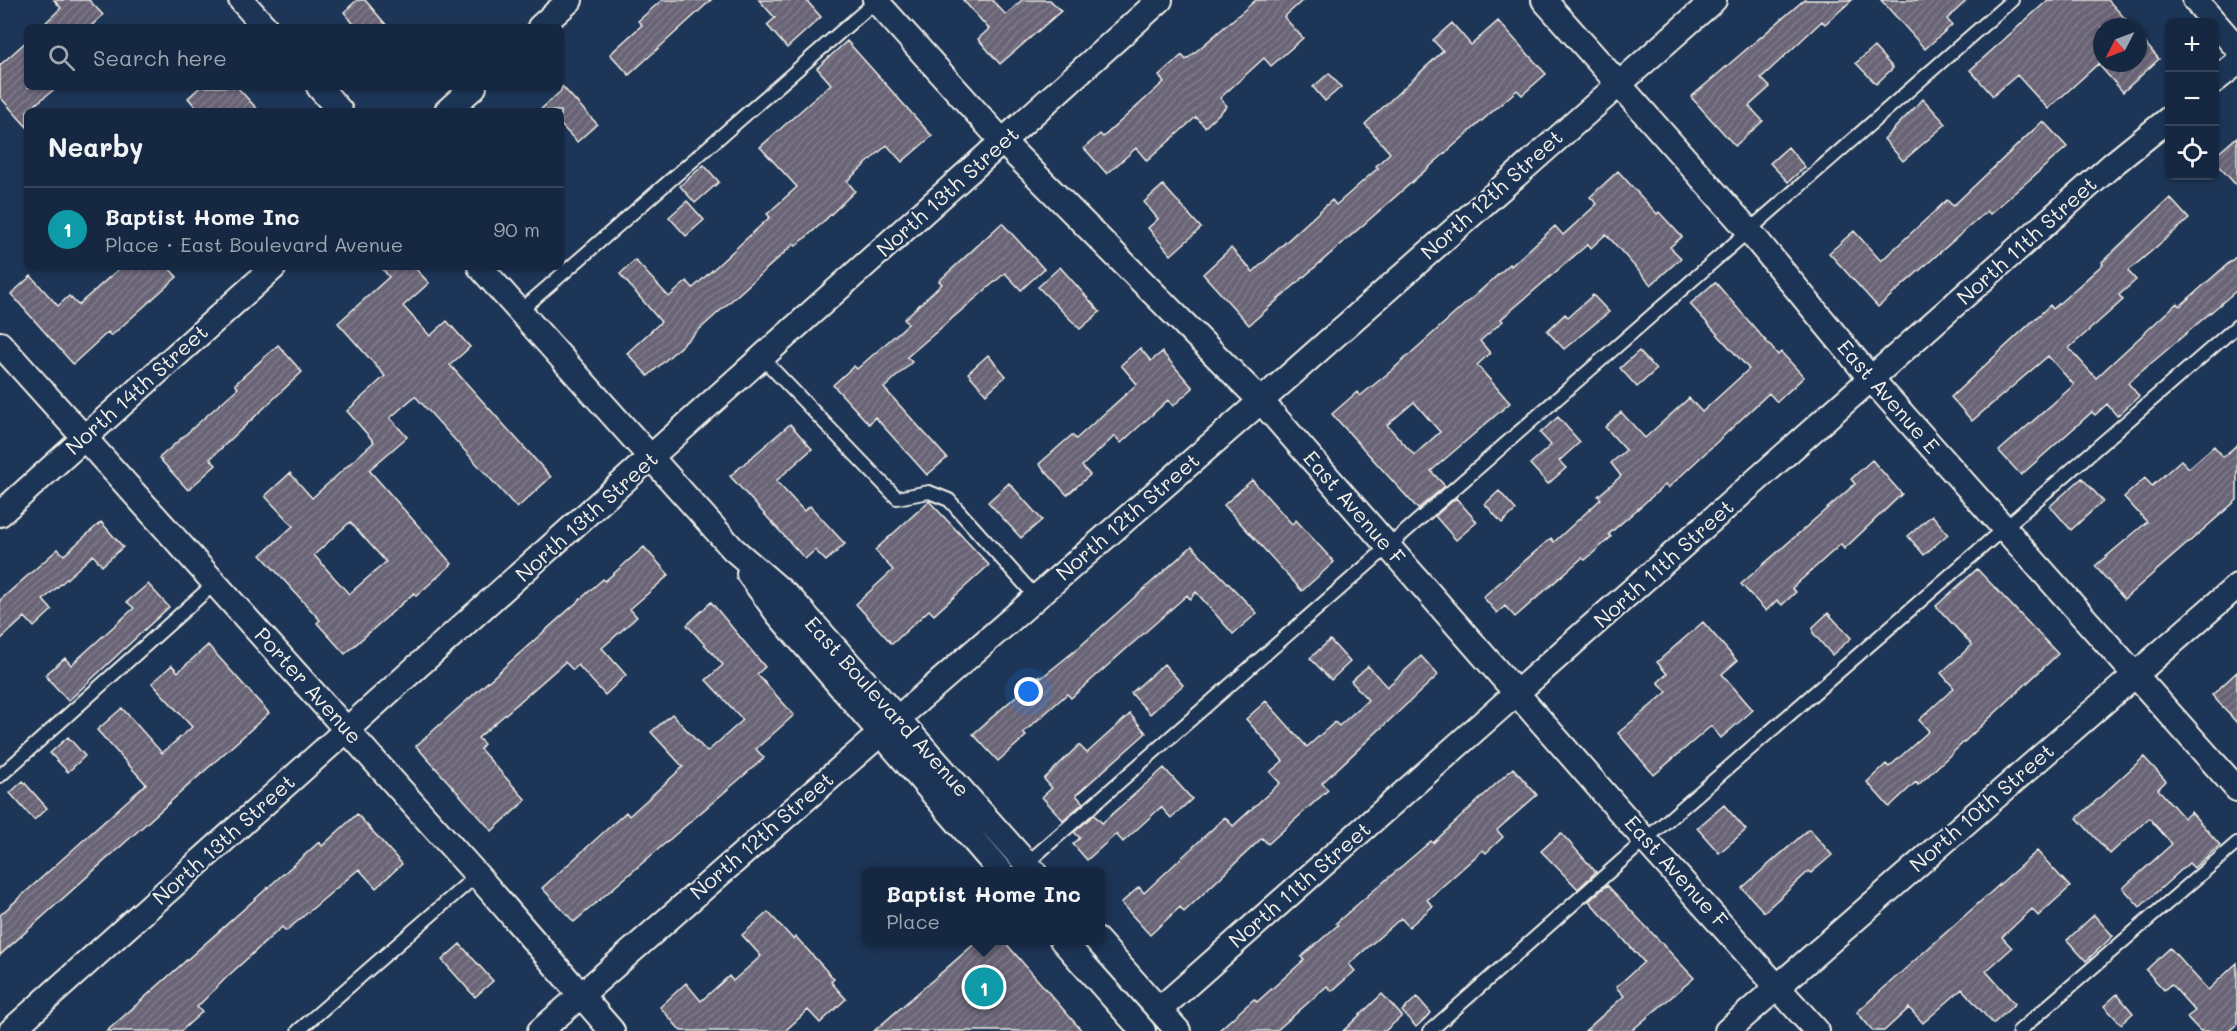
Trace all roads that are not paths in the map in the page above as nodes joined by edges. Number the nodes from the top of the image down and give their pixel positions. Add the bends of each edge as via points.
1 (241, 0) edge
2 (570, 0) edge
3 (1160, 0) edge
4 (1544, 0) edge
5 (1714, 0) edge
6 (2012, 0) edge
7 (2195, 0) edge
8 (875, 1) edge
9 (262, 24) edge
10 (543, 24) edge
11 (2237, 48) edge
12 (2237, 63) edge
13 (2219, 77) edge
14 (1619, 82) junction
15 (322, 90) edge
16 (471, 90) edge
17 (337, 108) edge
18 (450, 108) edge
19 (2165, 121) edge
20 (1002, 142) junction
21 (1750, 232) junction
22 (271, 270) edge
23 (483, 270) edge
24 (520, 311) junction
25 (2237, 326) edge
26 (0, 344) edge
27 (763, 359) junction
28 (1872, 380) junction
29 (1261, 401) junction
30 (84, 438) junction
31 (652, 458) junction
32 (0, 514) edge
33 (2004, 529) junction
34 (1388, 547) junction
35 (215, 583) junction
36 (2237, 586) edge
37 (1036, 597) junction
38 (2135, 676) junction
39 (1517, 694) junction
40 (888, 725) junction
41 (347, 730) junction
42 (0, 776) edge
43 (2237, 789) edge
44 (1645, 840) junction
45 (2237, 843) edge
46 (997, 867) edge
47 (1030, 867) edge
48 (477, 875) junction
49 (1066, 945) edge
50 (1100, 945) edge
51 (1778, 984) junction
52 (581, 995) junction
53 (1159, 1010) junction
54 (11, 1031) edge
55 (298, 1031) edge
56 (540, 1031) edge
57 (612, 1031) edge
58 (1143, 1031) edge
59 (1178, 1031) edge
60 (1430, 1031) edge
61 (1727, 1031) edge
62 (1817, 1031) edge
63 (2019, 1031) edge

1 - 9 street
2 - 10 street
3 - 20 street, North 13th Street
4 - 14 street, East Avenue E
5 - 14 street, North 12th Street
6 - 21 lane
7 - 11 street
8 - 20 street, East Avenue F
8 - 24 lane
12 - 13 street
14 - 21 street, East Avenue E
14 - 29 street, North 12th Street
15 - 17 street
16 - 18 street
19 - 28 street, North 11th Street
20 - 27 street, North 13th Street
20 - 29 street, East Avenue F
21 - 28 street, East Avenue E
21 - 34 lane
22 - 30 street, North 14th Street
23 - 24 street, East Boulevard Avenue
24 - 31 street, East Boulevard Avenue
25 - 33 lane
26 - 30 street, Porter Avenue
27 - 31 street, North 13th Street
27 - 37 lane via 897,498 929,492 949,500
28 - 33 street, East Avenue E
28 - 39 street, North 11th Street
29 - 34 street, East Avenue F
29 - 37 street, North 12th Street
30 - 32 street, North 14th Street
30 - 35 street, Porter Avenue
31 - 40 street, East Boulevard Avenue via 733,549 792,600
31 - 41 street, North 13th Street
33 - 38 street, East Avenue E
33 - 44 lane
34 - 39 street, East Avenue F
34 - 47 lane
35 - 41 street, Porter Avenue
35 - 42 lane
36 - 38 street, North 10th Street
37 - 40 street, North 12th Street
38 - 43 street, East Avenue E
38 - 51 street, North 10th Street
39 - 44 street, East Avenue F
39 - 53 street, North 11th Street
40 - 46 street, East Boulevard Avenue
40 - 47 street, East Boulevard Avenue
40 - 52 street, North 12th Street
41 - 48 street, Porter Avenue
41 - 54 street, North 13th Street
44 - 51 street, East Avenue F
44 - 60 lane
45 - 63 lane
48 - 52 street, Porter Avenue
48 - 55 lane
49 - 58 street
50 - 53 street
51 - 61 street, North 10th Street
51 - 62 street, East Avenue F
52 - 56 street, North 12th Street
52 - 57 street, Porter Avenue
53 - 59 street

